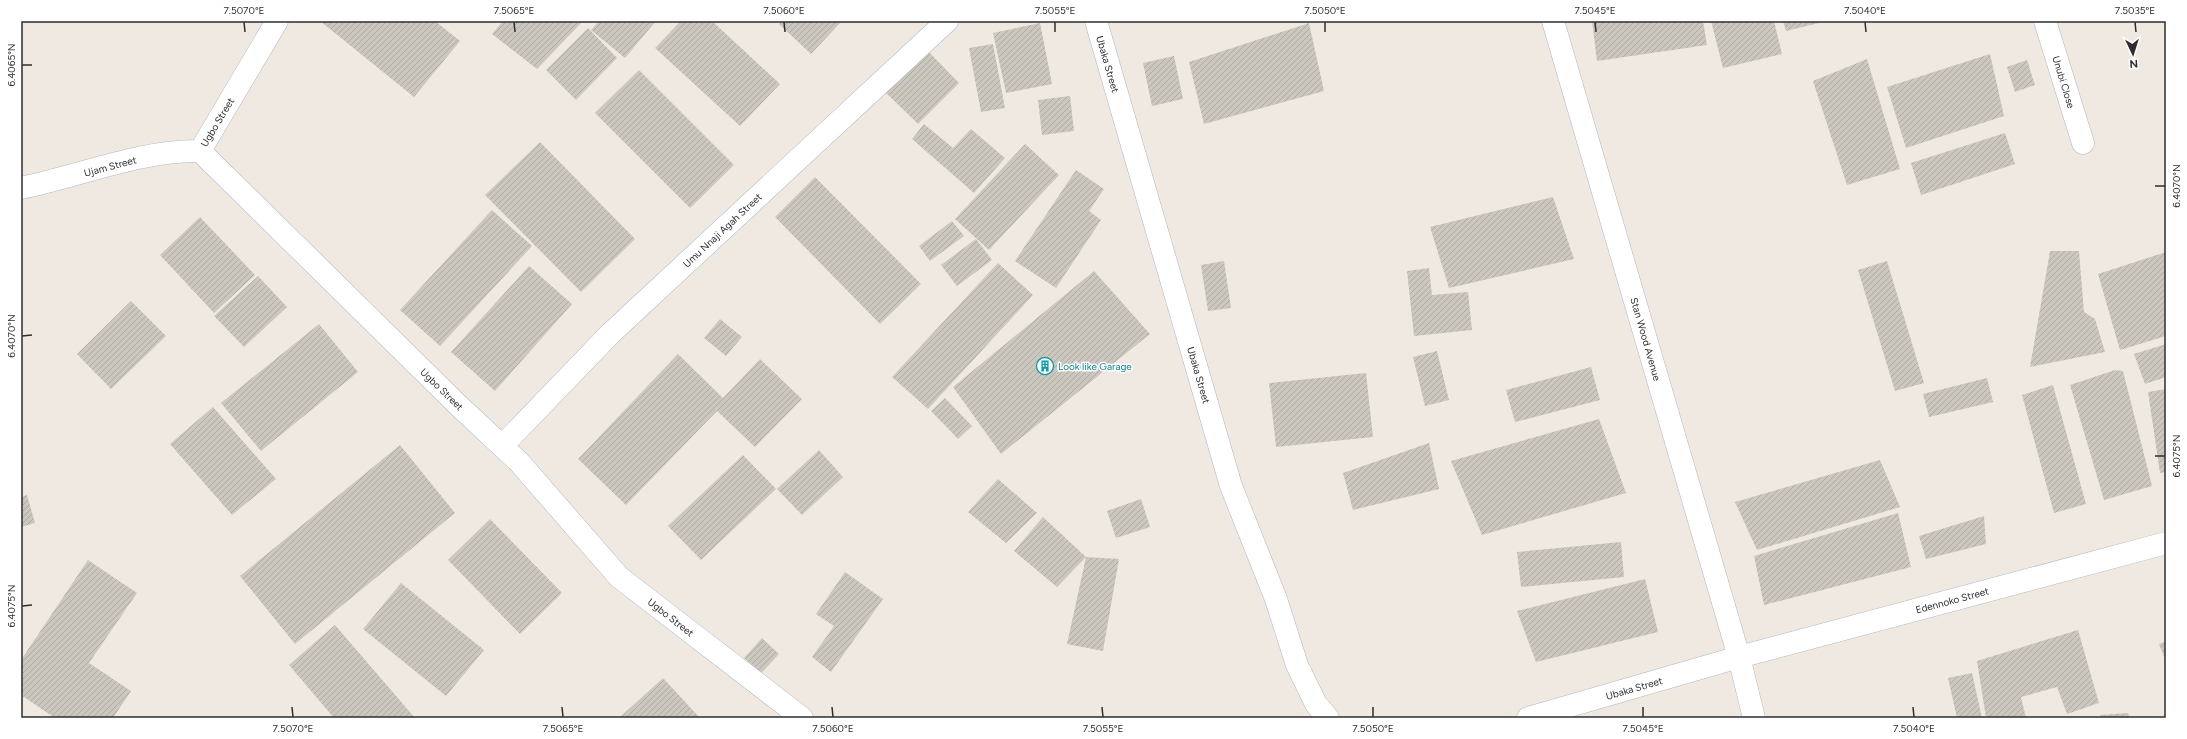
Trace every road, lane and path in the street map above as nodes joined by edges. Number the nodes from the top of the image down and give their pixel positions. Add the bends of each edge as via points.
1 (277, 21) edge
2 (947, 21) edge
3 (1096, 21) edge
4 (1553, 21) edge
5 (2045, 21) edge
6 (2083, 143) dead end
7 (200, 151) junction
8 (21, 188) edge
9 (502, 446) junction
10 (2166, 543) edge
11 (1739, 657) junction
12 (802, 718) edge
13 (1328, 718) edge
14 (1528, 718) edge
15 (1754, 718) edge

1 - 7 street, Ugbo Street
2 - 9 street, Umu Nnaji Agah Street via 610,334
3 - 13 street, Ubaka Street via 1231,486 1276,599 1297,665 1316,704
4 - 11 street, Stan Wood Avenue
5 - 6 street, Unubi Close
7 - 8 street, Ujam Street via 179,151 148,157
7 - 9 street, Ugbo Street via 458,406
9 - 12 street, Ugbo Street via 619,577
10 - 11 street, Edennoko Street
11 - 14 street, Ubaka Street
11 - 15 street, Stan Wood Avenue

